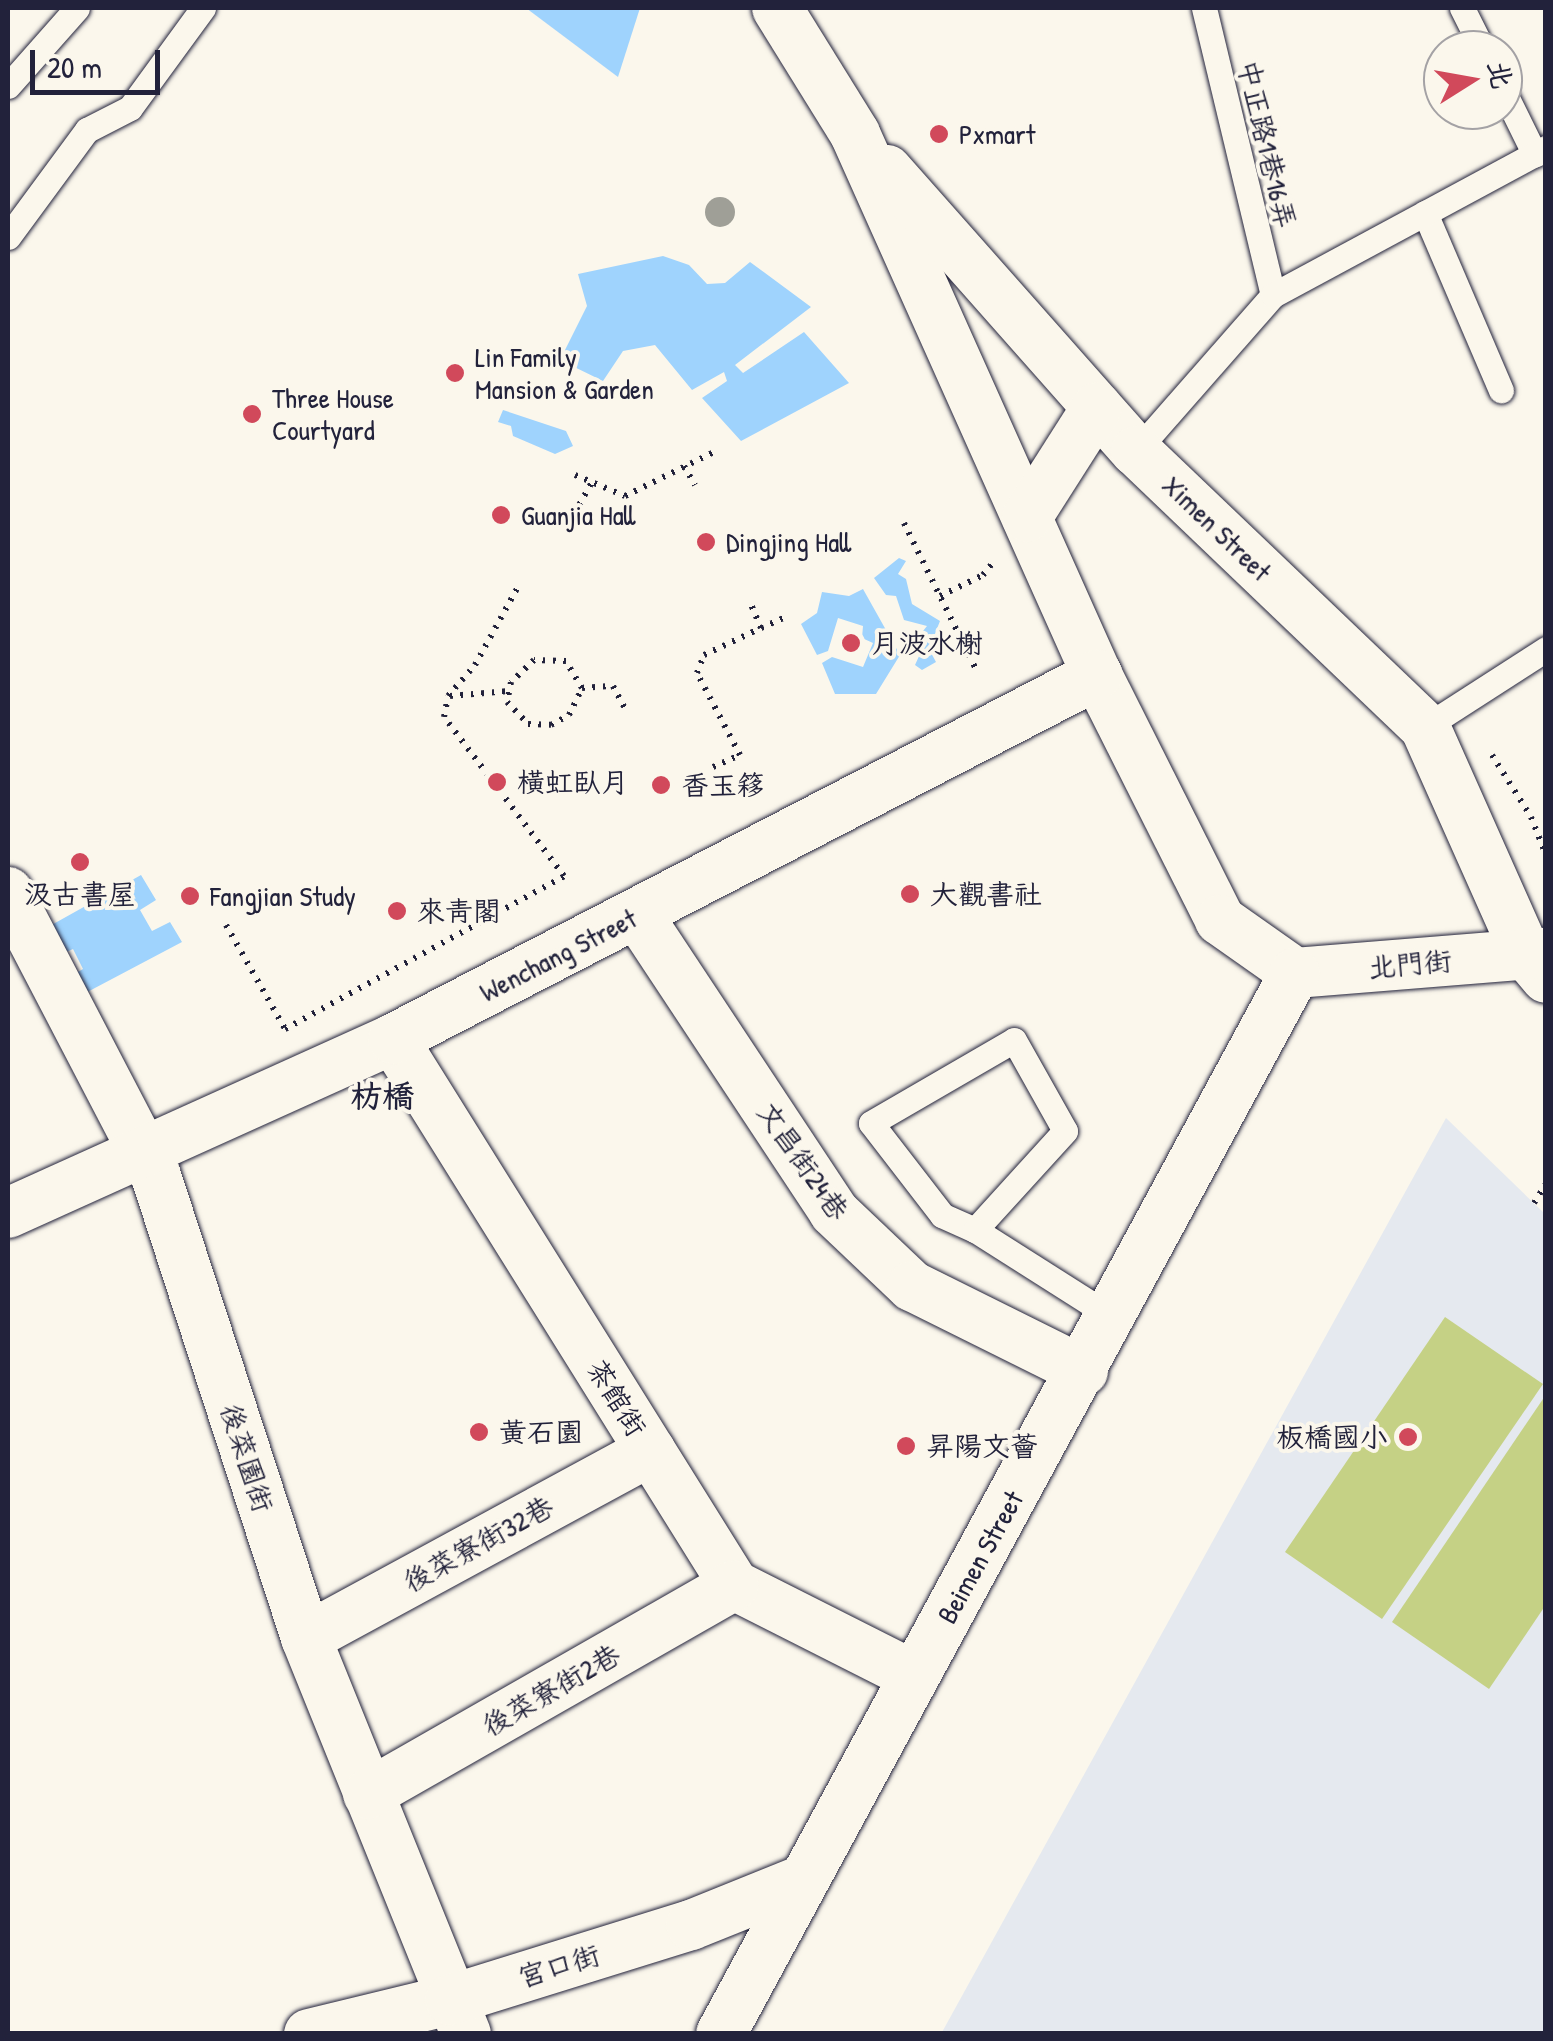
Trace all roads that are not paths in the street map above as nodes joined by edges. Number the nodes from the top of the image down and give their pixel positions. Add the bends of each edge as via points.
1 (77, 8) edge
2 (203, 8) edge
3 (776, 8) edge
4 (1204, 8) edge
5 (8, 86) edge
6 (1523, 124) edge
7 (855, 134) junction
8 (1540, 152) edge
9 (1425, 213) junction
10 (8, 237) edge
11 (1273, 295) junction
12 (1502, 390) dead end
13 (1097, 407) junction
14 (1136, 451) junction
15 (1016, 532) junction
16 (1546, 649) edge
17 (1098, 676) junction
18 (1443, 715) junction
19 (8, 892) edge
20 (637, 914) junction
21 (1539, 962) edge
22 (1295, 973) junction
23 (393, 1039) junction
24 (142, 1152) junction
25 (8, 1213) edge
26 (974, 1230) junction
27 (1112, 1317) junction
28 (1083, 1371) junction
29 (650, 1450) junction
30 (734, 1585) junction
31 (306, 1638) junction
32 (914, 1676) junction
33 (368, 1794) junction
34 (803, 1880) junction
35 (458, 2017) edge
36 (309, 2034) edge
37 (721, 2034) edge

1 - 5 lane
2 - 10 lane via 130,108 87,130
3 - 7 street, Ximen Street
4 - 11 lane, 中正路1巷16弄
6 - 8 lane
7 - 13 street, Ximen Street
7 - 15 street, Ximen Street
8 - 9 lane
9 - 11 lane
9 - 12 lane
11 - 14 lane
13 - 14 street, Ximen Street
13 - 15 street
14 - 18 street, Ximen Street
15 - 17 street, Ximen Street
16 - 18 lane
17 - 20 street, Wenchang Street
17 - 22 street, Ximen Street via 1220,920
18 - 21 street, Ximen Street
19 - 24 street, 後菜園街
20 - 23 street, Wenchang Street
20 - 28 street, 文昌街24巷 via 834,1212 912,1286
21 - 22 street, 北門街
22 - 27 street, Beimen Street
23 - 24 street, Wenchang Street
23 - 29 street, 茶館街
24 - 25 street, Wenchang Street
24 - 31 street, 後菜園街 via 156,1176
26 - 26 lane via 1065,1131 1014,1040 871,1123 942,1215
26 - 27 lane
27 - 28 street, Beimen Street
28 - 32 street, Beimen Street
29 - 30 street, 茶館街
29 - 31 street, 後菜寮街32巷
30 - 32 street
30 - 33 street, 後菜寮街2巷
31 - 33 street, 後菜園街
32 - 34 street, Beimen Street
33 - 35 street, 後菜園街
34 - 35 street, 宮口街
34 - 37 street, Beimen Street
35 - 36 street, 宮口街

